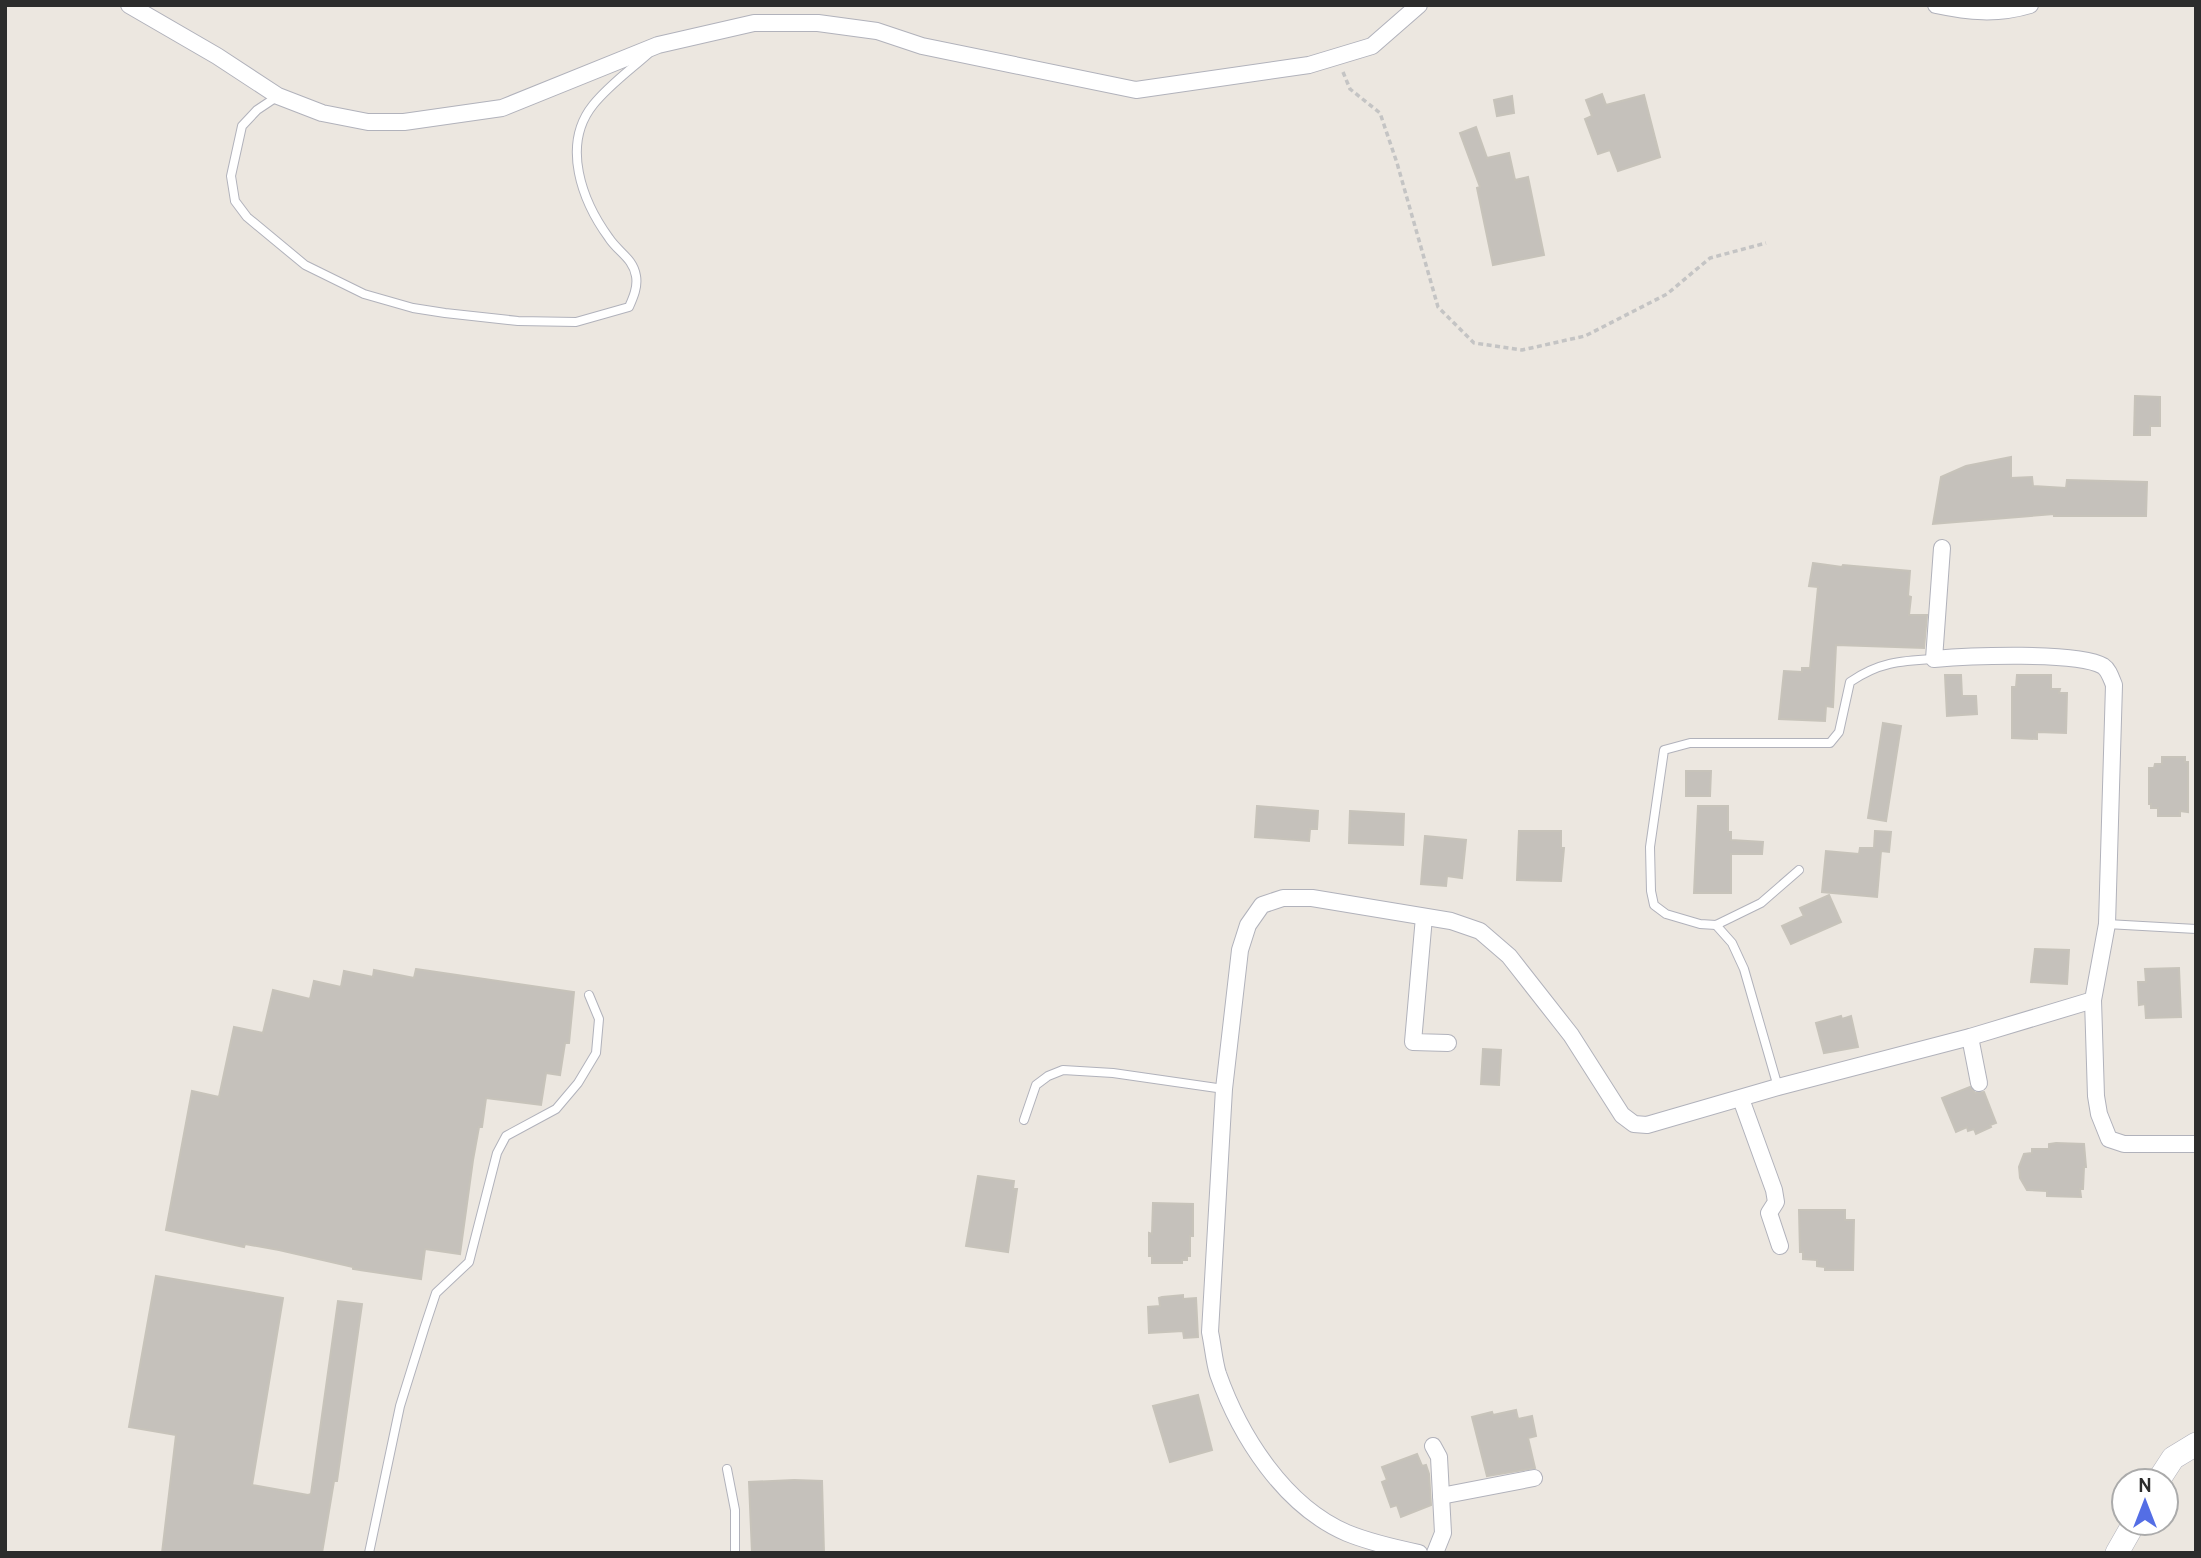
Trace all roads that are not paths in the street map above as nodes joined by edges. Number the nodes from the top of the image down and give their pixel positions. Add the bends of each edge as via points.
1 (129, 5) edge
2 (1419, 5) edge
3 (1936, 5) edge
4 (2030, 5) edge
5 (658, 45) junction
6 (278, 96) junction
7 (1942, 548) dead end
8 (1934, 659) junction
9 (1799, 870) dead end
10 (1424, 917) junction
11 (1716, 925) junction
12 (2107, 925) junction
13 (2196, 929) edge
14 (589, 995) dead end
15 (2093, 1000) junction
16 (1970, 1037) junction
17 (1448, 1043) dead end
18 (1979, 1083) dead end
19 (1778, 1087) junction
20 (1224, 1089) junction
21 (1741, 1099) junction
22 (1024, 1120) dead end
23 (2196, 1144) edge
24 (1780, 1246) dead end
25 (2196, 1444) edge
26 (1433, 1446) dead end
27 (2167, 1467) edge
28 (727, 1469) dead end
29 (1534, 1478) dead end
30 (1441, 1496) junction
31 (2127, 1537) edge
32 (369, 1553) edge
33 (735, 1553) edge
34 (1419, 1553) edge
35 (1435, 1553) edge
36 (2118, 1553) edge

1 - 6 street
2 - 5 street via 1372,46 1337,57 1310,65 1136,90 922,46 877,31 818,23 754,23
3 - 4 street via 1971,13
5 - 6 street via 502,108 404,122 368,122 322,113
5 - 6 lane via 593,105 582,125 575,153 582,186 597,220 630,260 637,278 629,307 576,322 518,321 413,308 364,294 305,265 247,217 235,201 231,176 242,126
7 - 8 street
8 - 11 lane via 1895,661 1850,682 1839,732 1830,743 1690,743 1664,750 1650,847 1654,905 1666,914
8 - 12 street via 2090,660 2106,668 2114,685
9 - 11 lane via 1761,903
10 - 17 street via 1413,1042
10 - 20 street via 1312,898 1283,898 1262,905 1248,925 1240,950
10 - 21 street via 1480,931 1510,956 1571,1035 1617,1108 1634,1124 1647,1125
11 - 19 lane via 1732,943 1744,969
12 - 13 lane
12 - 15 street
14 - 32 lane via 599,1019 596,1053 556,1109 506,1136 469,1262 436,1293 400,1406
15 - 16 street
15 - 23 street via 2096,1096 2109,1139 2124,1144
16 - 18 street
16 - 19 street
19 - 21 street
20 - 22 lane via 1063,1070 1036,1085
20 - 34 street via 1210,1332 1217,1372 1266,1467 1314,1513 1346,1532
21 - 24 street via 1774,1190 1776,1202 1769,1213
25 - 27 street
26 - 30 street via 1439,1457
28 - 33 lane via 735,1510
29 - 30 street
30 - 35 street via 1443,1533
31 - 36 street

